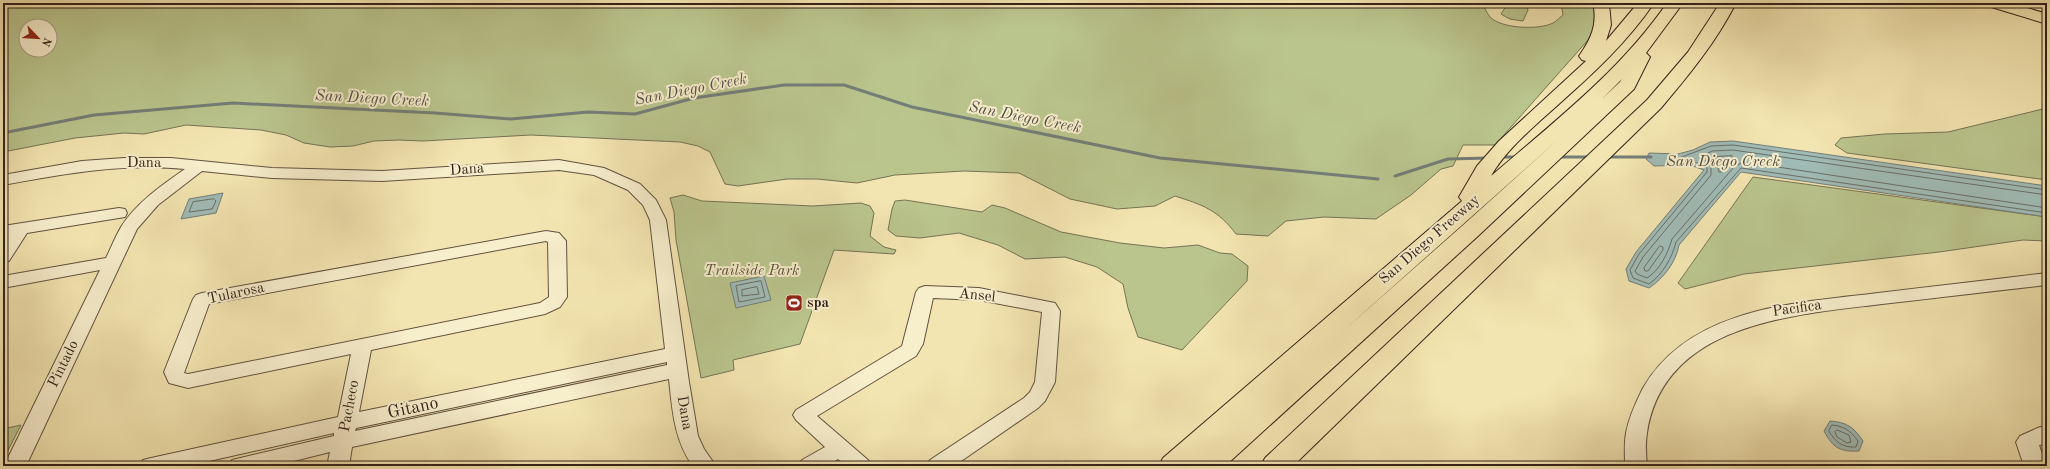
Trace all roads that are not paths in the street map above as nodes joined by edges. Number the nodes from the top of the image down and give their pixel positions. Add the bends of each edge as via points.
1 (1600, 3) edge
2 (1646, 3) edge
3 (1675, 3) edge
4 (1728, 3) edge
5 (1994, 3) edge
6 (2047, 19) edge
7 (1648, 41) junction
8 (1563, 92) junction
9 (1539, 156) junction
10 (199, 166) junction
11 (3, 180) edge
12 (1461, 212) junction
13 (119, 213) dead end
14 (21, 229) junction
15 (3, 231) edge
16 (3, 257) edge
17 (113, 262) junction
18 (2047, 279) edge
19 (3, 282) edge
20 (362, 346) junction
21 (676, 362) junction
22 (346, 432) junction
23 (2047, 436) edge
24 (839, 448) junction
25 (15, 466) edge
26 (151, 466) edge
27 (240, 466) edge
28 (338, 466) edge
29 (706, 466) edge
30 (810, 466) edge
31 (860, 466) edge
32 (938, 466) edge
33 (1173, 466) edge
34 (1207, 466) edge
35 (1275, 466) edge
36 (1636, 466) edge
37 (2035, 466) edge

1 - 8 highway via 1604,23 1599,40
2 - 8 highway via 1626,29
3 - 7 highway, San Diego Freeway
4 - 35 highway via 1709,37 1678,78 1654,104
5 - 6 highway
7 - 9 highway, San Diego Freeway
7 - 9 highway via 1628,85 1564,145
8 - 12 highway via 1486,168
9 - 12 highway, San Diego Freeway via 1512,168
9 - 34 highway
10 - 11 street, Dana via 124,162 68,168
10 - 17 street, Pintado via 168,188 140,214 129,228
10 - 21 street, Dana via 272,173 382,176 559,165 589,169 614,177 634,187 645,197 658,220
12 - 33 highway, San Diego Freeway
13 - 14 street
14 - 15 street
14 - 16 street
17 - 19 street
17 - 25 street, Pintado
18 - 36 street, Pacifica via 1792,309 1741,321 1708,336 1678,356 1658,380 1649,396 1636,431
20 - 20 street, Tularosa via 188,381 176,378 174,372 202,299 546,236 555,239 558,297 545,308
20 - 22 street, Pacheco
21 - 22 street, Gitano
21 - 29 street, Dana via 688,436 695,454
22 - 26 street, Gitano
22 - 27 street, Gitano
22 - 28 street, Pacheco
23 - 37 street via 2040,435 2027,442
24 - 30 street
24 - 31 street, Ansel
24 - 32 street, Ansel via 803,415 909,351 913,344 925,292 979,294 1048,307 1051,310 1045,382 1038,396

